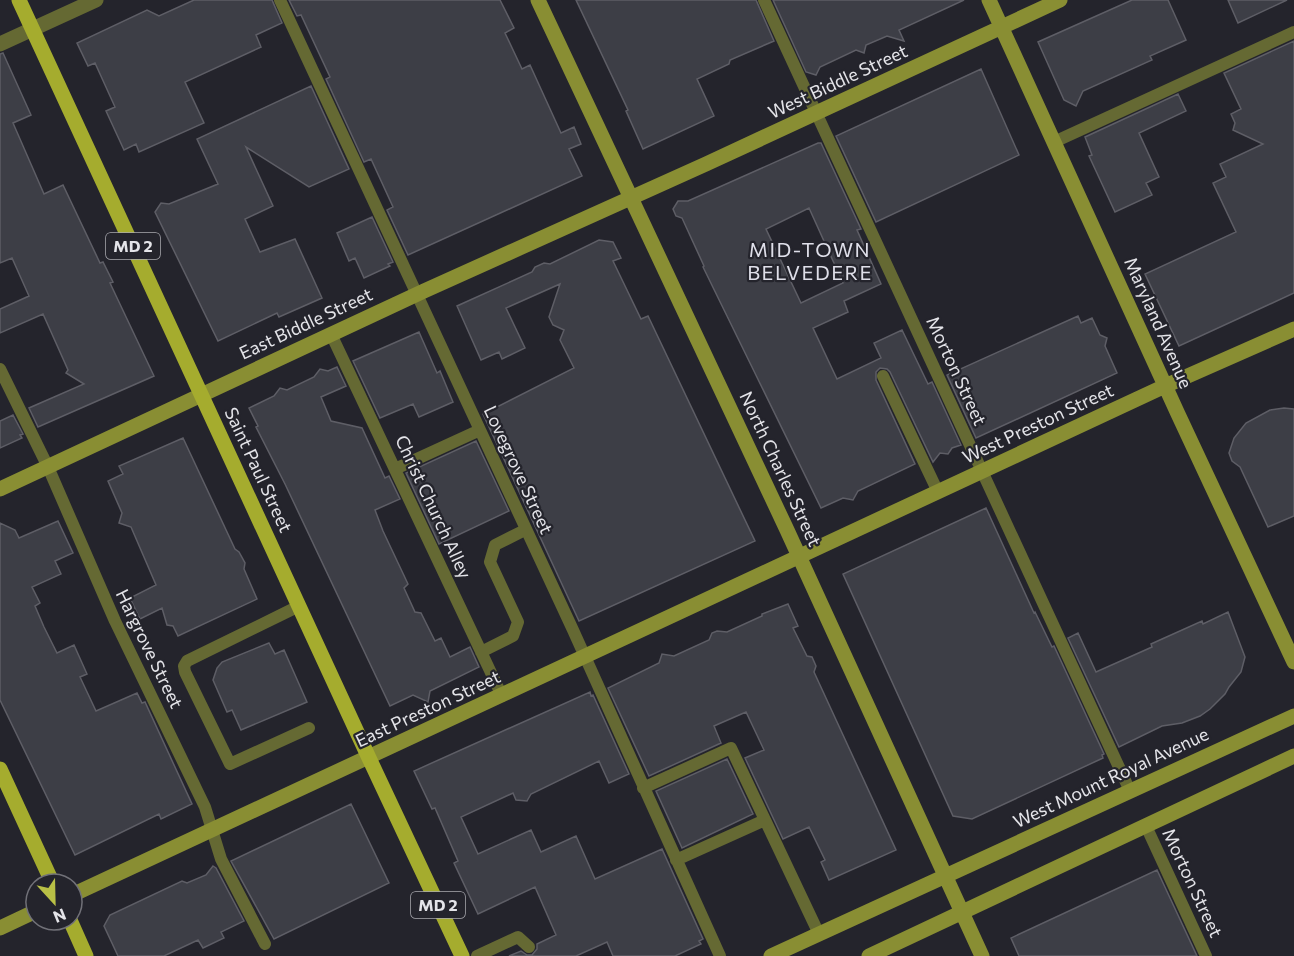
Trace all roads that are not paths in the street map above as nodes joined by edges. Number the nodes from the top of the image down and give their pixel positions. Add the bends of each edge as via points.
1 (19, 0) edge
2 (96, 0) edge
3 (280, 0) edge
4 (538, 0) edge
5 (764, 0) edge
6 (989, 0) edge
7 (1060, 0) edge
8 (1002, 28) junction
9 (33, 29) junction
10 (1294, 32) edge
11 (0, 44) edge
12 (817, 113) junction
13 (1054, 142) junction
14 (631, 198) junction
15 (416, 295) junction
16 (1294, 330) edge
17 (331, 334) junction
18 (0, 369) edge
19 (883, 376) dead end
20 (1165, 386) junction
21 (201, 394) junction
22 (480, 430) junction
23 (48, 467) junction
24 (395, 469) junction
25 (982, 472) junction
26 (0, 489) edge
27 (938, 492) junction
28 (525, 530) junction
29 (800, 557) junction
30 (299, 606) junction
31 (481, 652) junction
32 (585, 657) junction
33 (1294, 662) edge
34 (502, 696) junction
35 (1294, 716) edge
36 (309, 728) dead end
37 (1294, 756) edge
38 (369, 758) junction
39 (0, 769) edge
40 (643, 788) junction
41 (1130, 791) junction
42 (765, 820) junction
43 (1146, 826) junction
44 (213, 830) junction
45 (676, 860) junction
46 (47, 872) edge
47 (945, 877) junction
48 (84, 889) edge
49 (962, 912) junction
50 (24, 917) edge
51 (0, 928) edge
52 (75, 932) edge
53 (819, 934) junction
54 (265, 944) dead end
55 (529, 947) dead end
56 (86, 956) edge
57 (462, 956) edge
58 (477, 956) edge
59 (720, 956) edge
60 (771, 956) edge
61 (869, 956) edge
62 (982, 956) edge
63 (1206, 956) edge

1 - 9 main road, Saint Paul Street / MD 2
2 - 9 street
3 - 15 lane, Lovegrove Street
4 - 14 main road, North Charles Street
5 - 12 lane, Morton Street
6 - 8 main road, Maryland Avenue
7 - 8 main road, West Biddle Street
8 - 12 main road, West Biddle Street
8 - 13 main road, Maryland Avenue
9 - 11 street
9 - 21 main road, Saint Paul Street / MD 2
10 - 13 lane
12 - 14 main road, West Biddle Street
12 - 25 lane, Morton Street
13 - 20 main road, Maryland Avenue
14 - 15 main road, East Biddle Street
14 - 29 main road, North Charles Street
15 - 17 main road, East Biddle Street
15 - 22 lane, Lovegrove Street
16 - 20 main road, West Preston Street
17 - 21 main road, East Biddle Street
17 - 24 lane, Christ Church Alley
18 - 23 lane, Hargrove Street
19 - 27 lane
20 - 25 main road, West Preston Street
20 - 33 main road, Maryland Avenue
21 - 23 main road, East Biddle Street
21 - 30 main road, Saint Paul Street / MD 2
22 - 24 lane
22 - 28 lane, Lovegrove Street
23 - 26 main road, East Biddle Street
23 - 44 lane, Hargrove Street via 114,621
24 - 31 lane, Christ Church Alley
25 - 27 main road, West Preston Street
25 - 41 lane, Morton Street
27 - 29 main road, West Preston Street
28 - 31 lane via 495,545 490,562 518,622 513,636
28 - 32 lane, Lovegrove Street
29 - 32 main road, East Preston Street
29 - 47 main road, North Charles Street
30 - 36 lane via 187,661 184,666 230,764
30 - 38 main road, Saint Paul Street / MD 2
31 - 34 lane, Christ Church Alley
32 - 34 main road, East Preston Street
32 - 40 lane, Lovegrove Street
34 - 38 main road, East Preston Street
35 - 41 main road, West Mount Royal Avenue
37 - 43 main road
38 - 44 main road, East Preston Street
38 - 57 main road, Saint Paul Street / MD 2
39 - 46 main road
40 - 42 lane via 731,748
40 - 45 lane, Lovegrove Street
41 - 47 main road, West Mount Royal Avenue
42 - 45 lane
42 - 53 lane
43 - 49 main road
43 - 63 lane, Morton Street
44 - 48 main road, East Preston Street
44 - 54 lane, Hargrove Street via 221,859
45 - 59 lane, Lovegrove Street
47 - 49 main road, North Charles Street
47 - 53 main road, West Mount Royal Avenue
49 - 61 main road
49 - 62 main road, North Charles Street
50 - 51 main road
52 - 56 main road
53 - 60 main road, West Mount Royal Avenue
55 - 58 lane via 518,937

